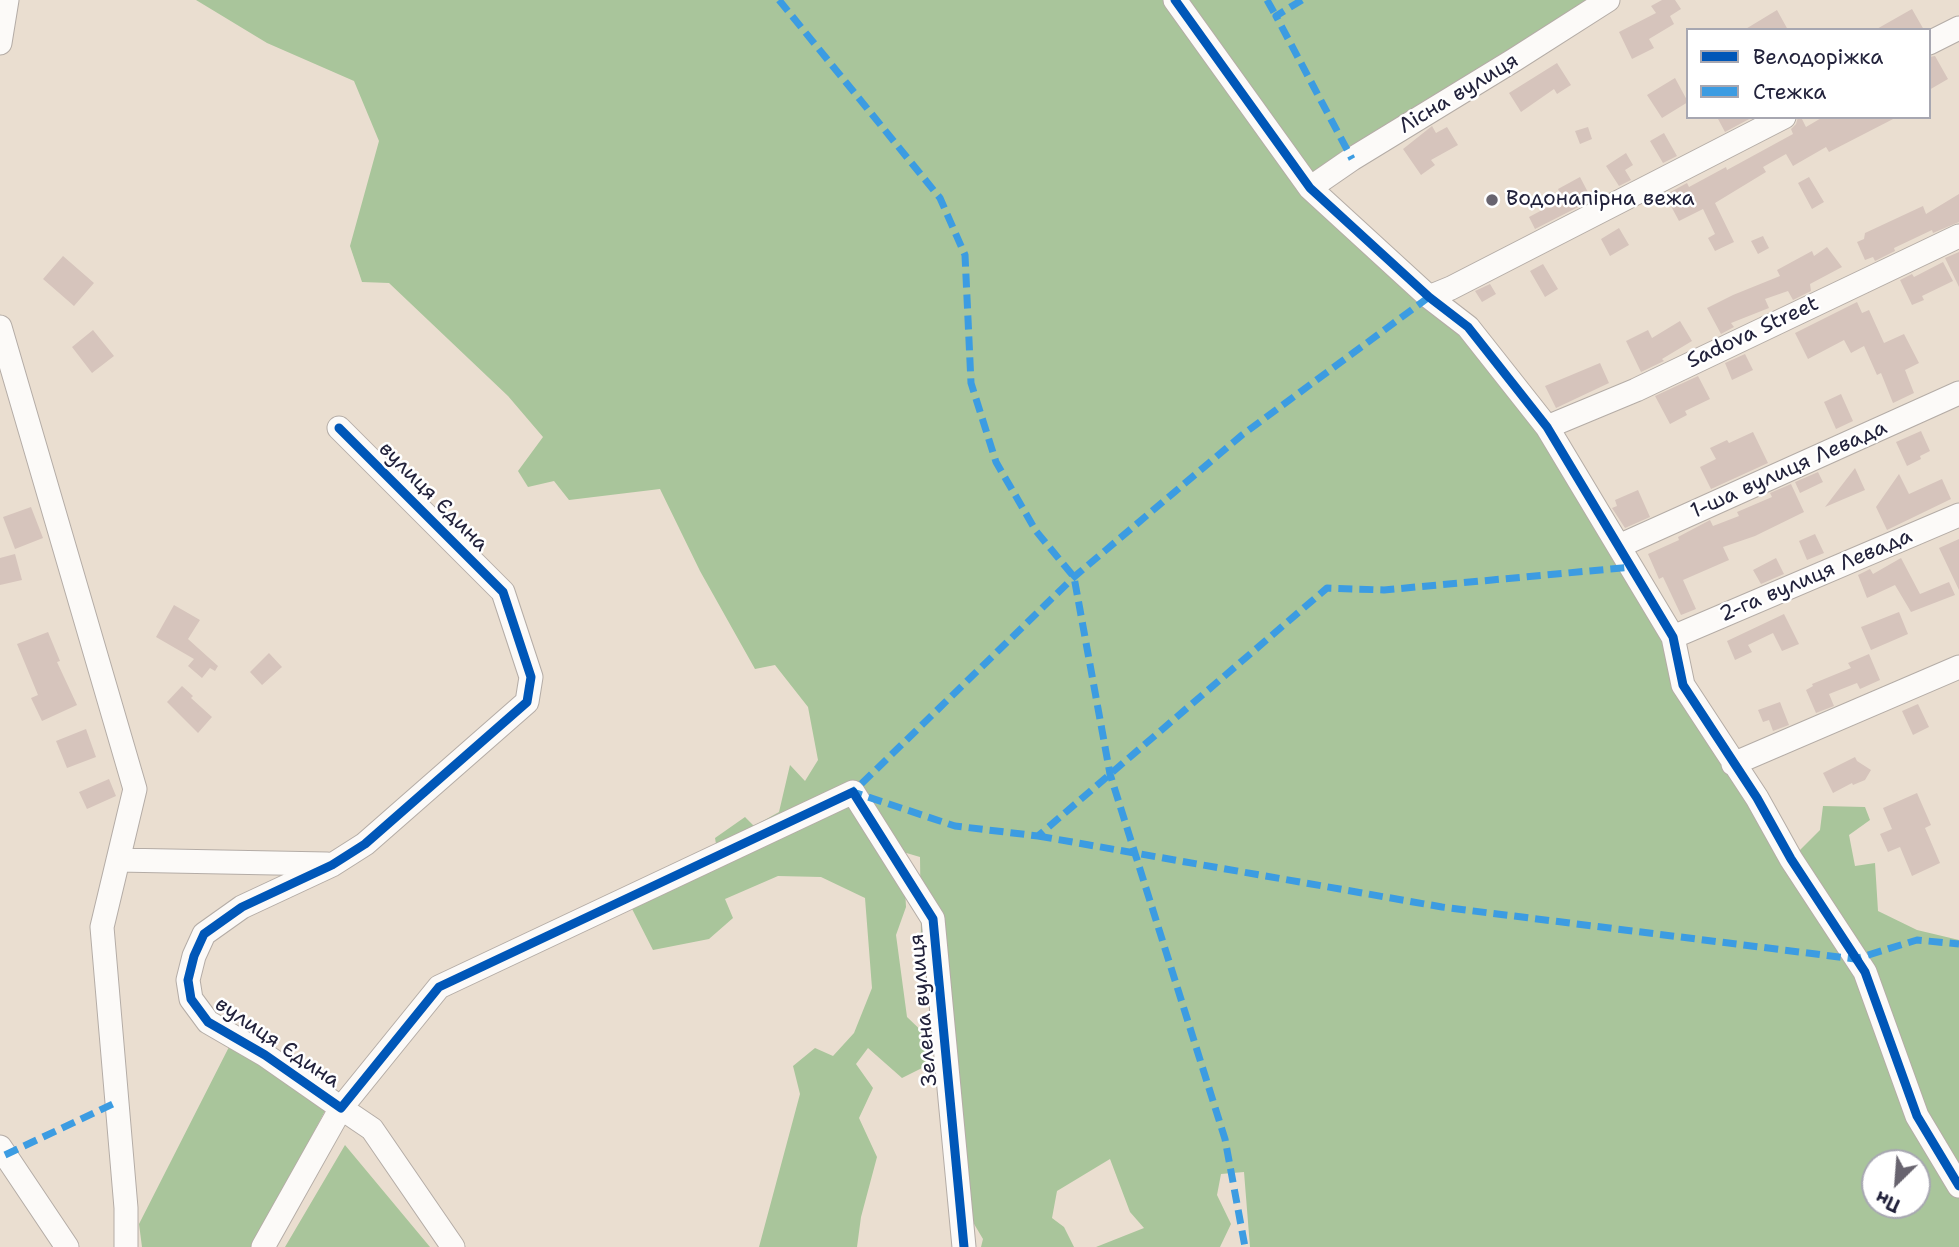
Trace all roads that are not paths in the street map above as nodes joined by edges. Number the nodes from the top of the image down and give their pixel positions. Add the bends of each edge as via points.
1 (7, 0) edge
2 (1175, 0) edge
3 (1608, 0) edge
4 (1959, 27) edge
5 (1931, 42) edge
6 (0, 43) edge
7 (1780, 119) edge
8 (1310, 188) junction
9 (1959, 236) edge
10 (1429, 298) junction
11 (0, 327) edge
12 (1959, 393) edge
13 (1547, 427) junction
14 (339, 428) dead end
15 (1959, 515) edge
16 (1621, 549) junction
17 (1673, 637) junction
18 (1959, 667) edge
19 (1733, 764) junction
20 (853, 792) joint
21 (117, 860) junction
22 (333, 864) junction
23 (341, 1108) junction
24 (0, 1147) edge
25 (1959, 1186) edge
26 (67, 1247) edge
27 (127, 1247) edge
28 (263, 1247) edge
29 (453, 1247) edge
30 (964, 1247) edge

1 - 6 street
2 - 8 street
3 - 8 street, Лісна вулиця
4 - 5 street
7 - 10 street
8 - 10 street
9 - 13 street, Sadova Street via 1636,390
10 - 13 street via 1468,327
11 - 21 street via 135,789
12 - 16 street, 1-ша вулиця Левада
13 - 16 street
14 - 22 street, вулиця Єдина via 503,592 531,677 527,702 365,844
15 - 17 street, 2-га вулиця Левада
16 - 17 street
17 - 19 street via 1683,685
18 - 19 street
19 - 25 street via 1865,972 1917,1116
20 - 23 street, вулиця Єдина via 439,988
20 - 30 street, Зелена вулиця via 933,919
21 - 22 street
21 - 27 street via 102,927
22 - 23 street, вулиця Єдина via 242,907 204,934 188,979 191,999 208,1022
23 - 28 street
23 - 29 street via 372,1129
24 - 26 street

